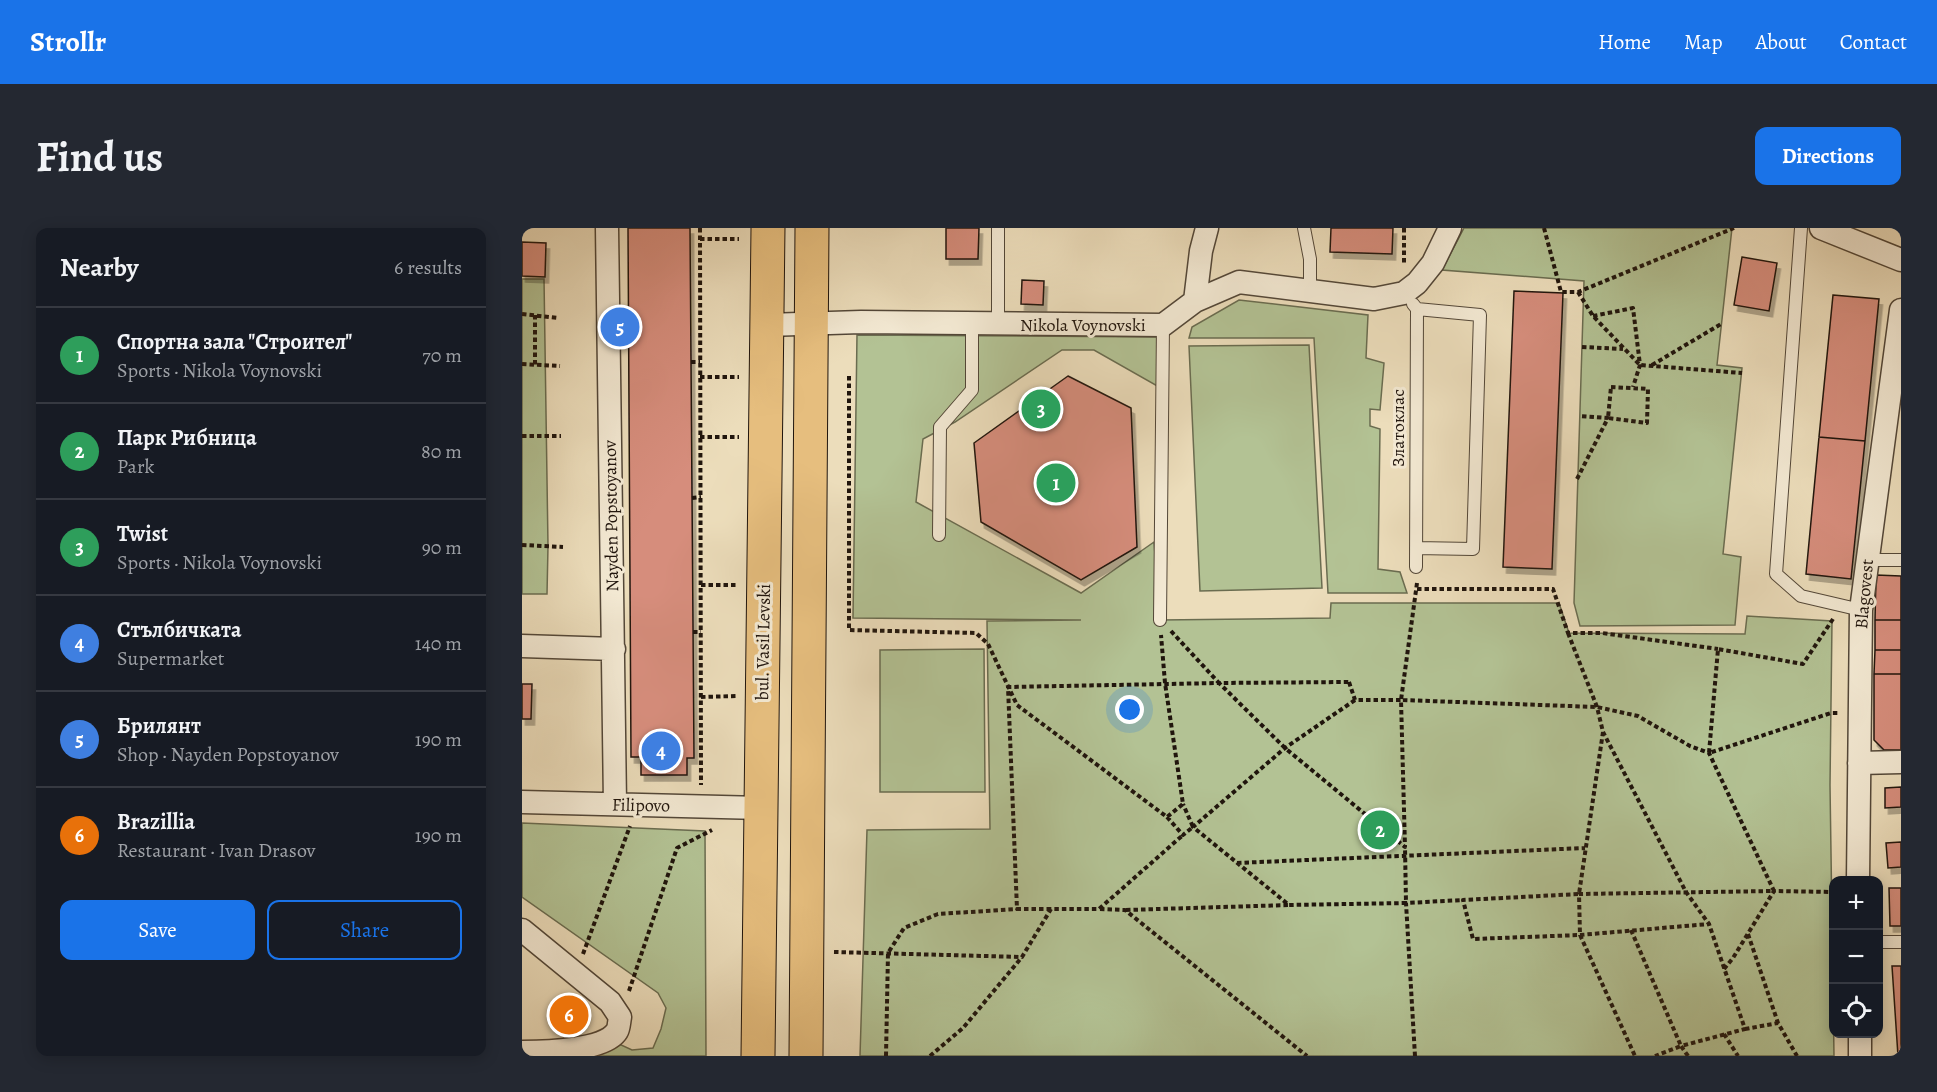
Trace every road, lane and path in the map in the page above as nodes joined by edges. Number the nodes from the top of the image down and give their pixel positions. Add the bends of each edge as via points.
1 (607, 228) edge
2 (700, 228) edge
3 (812, 228) edge
4 (998, 228) edge
5 (1207, 228) edge
6 (1304, 228) edge
7 (1450, 228) edge
8 (1544, 228) edge
9 (1734, 228) edge
10 (1801, 228) edge
11 (1821, 228) edge
12 (753, 233) edge
13 (700, 239) junction
14 (1901, 260) edge
15 (1310, 291) junction
16 (1578, 292) junction
17 (1195, 301) junction
18 (1411, 301) junction
19 (1901, 310) edge
20 (522, 314) edge
21 (535, 315) junction
22 (1593, 316) junction
23 (558, 318) dead end
24 (812, 323) junction
25 (972, 324) junction
26 (998, 324) junction
27 (1721, 324) dead end
28 (766, 325) junction
29 (1163, 325) junction
30 (1582, 347) dead end
31 (1624, 349) junction
32 (691, 362) dead end
33 (700, 362) junction
34 (522, 364) edge
35 (536, 365) junction
36 (1640, 365) junction
37 (560, 366) dead end
38 (1651, 366) junction
39 (1742, 373) dead end
40 (849, 376) dead end
41 (700, 377) junction
42 (739, 377) dead end
43 (1633, 387) junction
44 (1580, 416) dead end
45 (1608, 418) junction
46 (522, 436) edge
47 (561, 436) dead end
48 (700, 437) junction
49 (740, 437) dead end
50 (1578, 479) dead end
51 (700, 497) junction
52 (692, 498) dead end
53 (939, 535) dead end
54 (522, 545) edge
55 (563, 547) dead end
56 (1416, 548) junction
57 (1901, 560) edge
58 (1866, 561) junction
59 (1416, 567) joint
60 (701, 585) junction
61 (741, 585) dead end
62 (1417, 589) junction
63 (1850, 608) junction
64 (1160, 620) junction
65 (693, 632) dead end
66 (701, 632) junction
67 (1568, 633) junction
68 (522, 646) edge
69 (614, 649) junction
70 (1718, 649) junction
71 (1165, 683) junction
72 (1219, 683) junction
73 (1008, 687) junction
74 (740, 696) dead end
75 (701, 697) junction
76 (1355, 700) junction
77 (1401, 700) junction
78 (1597, 707) junction
79 (1859, 714) junction
80 (1603, 732) junction
81 (1285, 748) junction
82 (1709, 753) junction
83 (1901, 762) edge
84 (1859, 763) junction
85 (522, 802) edge
86 (615, 804) junction
87 (1183, 804) junction
88 (638, 805) junction
89 (701, 807) junction
90 (746, 808) junction
91 (1167, 817) junction
92 (1193, 827) junction
93 (1183, 835) junction
94 (1405, 847) junction
95 (1585, 848) junction
96 (1405, 856) junction
97 (1237, 863) junction
98 (1858, 876) edge
99 (1774, 891) junction
100 (1686, 892) junction
101 (1829, 892) edge
102 (1578, 894) junction
103 (1463, 900) junction
104 (1406, 903) junction
105 (1288, 905) junction
106 (1017, 909) junction
107 (1051, 909) junction
108 (1099, 909) junction
109 (1125, 910) junction
110 (1709, 924) junction
111 (522, 930) edge
112 (1631, 930) junction
113 (1748, 934) junction
114 (1580, 935) junction
115 (1883, 942) edge
116 (1901, 942) edge
117 (806, 950) junction
118 (888, 953) junction
119 (1022, 957) junction
120 (1724, 969) junction
121 (575, 974) junction
122 (615, 1010) junction
123 (1778, 1023) junction
124 (1744, 1029) junction
125 (1724, 1034) junction
126 (1860, 1038) edge
127 (1681, 1046) junction
128 (522, 1052) edge
129 (758, 1056) edge
130 (806, 1056) edge
131 (886, 1056) edge
132 (930, 1056) edge
133 (1307, 1056) edge
134 (1415, 1056) edge
135 (1635, 1056) edge
136 (1655, 1056) edge
137 (1688, 1056) edge
138 (1738, 1056) edge
139 (1797, 1056) edge
140 (1860, 1056) edge

1 - 69 street, Nayden Popstoyanov
2 - 13 path
3 - 24 main road
4 - 26 lane
5 - 17 street
6 - 15 lane via 1310,259
7 - 18 street via 1433,263 1417,283
8 - 16 path via 1561,292
9 - 16 path
10 - 63 lane via 1776,574 1801,596
11 - 14 street
12 - 13 path
12 - 28 main road, bul. Vasil Levski
13 - 33 path
15 - 17 street, Nikola Voynovski via 1239,282
15 - 18 street, Nikola Voynovski
16 - 22 path
17 - 29 street, Nikola Voynovski
18 - 56 lane, Златоклас
18 - 56 lane via 1480,315 1473,549
19 - 58 street, Blagovest
20 - 21 path
21 - 23 path
21 - 35 path
22 - 31 path
22 - 36 path via 1633,308
24 - 25 street, Nikola Voynovski
24 - 28 street, Nikola Voynovski
24 - 117 main road
25 - 26 street, Nikola Voynovski
25 - 53 lane via 972,390 940,427
26 - 29 street, Nikola Voynovski
27 - 38 path
28 - 90 main road, bul. Vasil Levski
29 - 64 lane
30 - 31 path
31 - 36 path
32 - 33 path
33 - 41 path
34 - 35 path
35 - 37 path
36 - 38 path
36 - 43 path
38 - 39 path
40 - 73 path via 849,630 976,633 988,644
41 - 42 path
41 - 48 path
43 - 45 path via 1611,387
43 - 45 path via 1648,389 1647,423
44 - 45 path
45 - 50 path
46 - 47 path
48 - 49 path
48 - 51 path
51 - 52 path
51 - 60 path
54 - 55 path
56 - 59 lane, Златоклас
57 - 58 lane
58 - 63 street, Blagovest
59 - 62 path
60 - 61 path
60 - 66 path
62 - 67 path via 1553,589
62 - 77 path
63 - 70 path via 1832,621 1803,664
63 - 79 street, Blagovest
64 - 71 path
64 - 72 path
65 - 66 path
66 - 75 path
67 - 70 path via 1602,633
67 - 78 path
68 - 69 street
69 - 86 street, Nayden Popstoyanov
70 - 82 path
71 - 72 path
71 - 73 path
71 - 87 path
72 - 76 path via 1348,682
72 - 81 path
73 - 91 path via 1017,705
73 - 106 path
74 - 75 path
75 - 89 path
76 - 77 path
76 - 81 path
77 - 78 path
77 - 94 path
78 - 80 path
78 - 82 path via 1638,716
79 - 82 path via 1831,713
79 - 84 street, Blagovest
80 - 95 path
80 - 100 path
81 - 92 path
81 - 94 path
82 - 99 path
83 - 84 street
84 - 98 street, Blagovest
85 - 86 street, Filipovo
86 - 88 street, Filipovo
87 - 91 path
87 - 92 path
88 - 89 street, Filipovo
88 - 121 path
89 - 90 street, Filipovo
90 - 122 path via 677,848
90 - 129 main road, bul. Vasil Levski
91 - 93 path
92 - 93 path
92 - 97 path
93 - 108 path
94 - 96 path
95 - 96 path
95 - 102 path
96 - 97 path
96 - 104 path
97 - 105 path
99 - 100 path
99 - 101 path
99 - 113 path
100 - 102 path
100 - 110 path
102 - 103 path
102 - 114 path
103 - 104 path
103 - 114 path via 1473,939
104 - 105 path
104 - 134 path
105 - 109 path
106 - 107 path
106 - 118 path via 938,914 904,928
107 - 108 path
107 - 119 path
108 - 109 path
109 - 133 path
110 - 112 path
110 - 120 path
111 - 121 street
112 - 114 path
112 - 127 path
113 - 120 path
113 - 123 path
114 - 135 path
115 - 116 lane
117 - 118 path
117 - 130 main road
118 - 119 path
118 - 131 path
119 - 132 path via 963,1028
120 - 124 path
121 - 122 street
122 - 128 street via 618,1030 609,1040 562,1050
123 - 124 path
123 - 139 path
124 - 125 path
125 - 127 path
125 - 138 path
126 - 140 street
127 - 136 path
127 - 137 path

